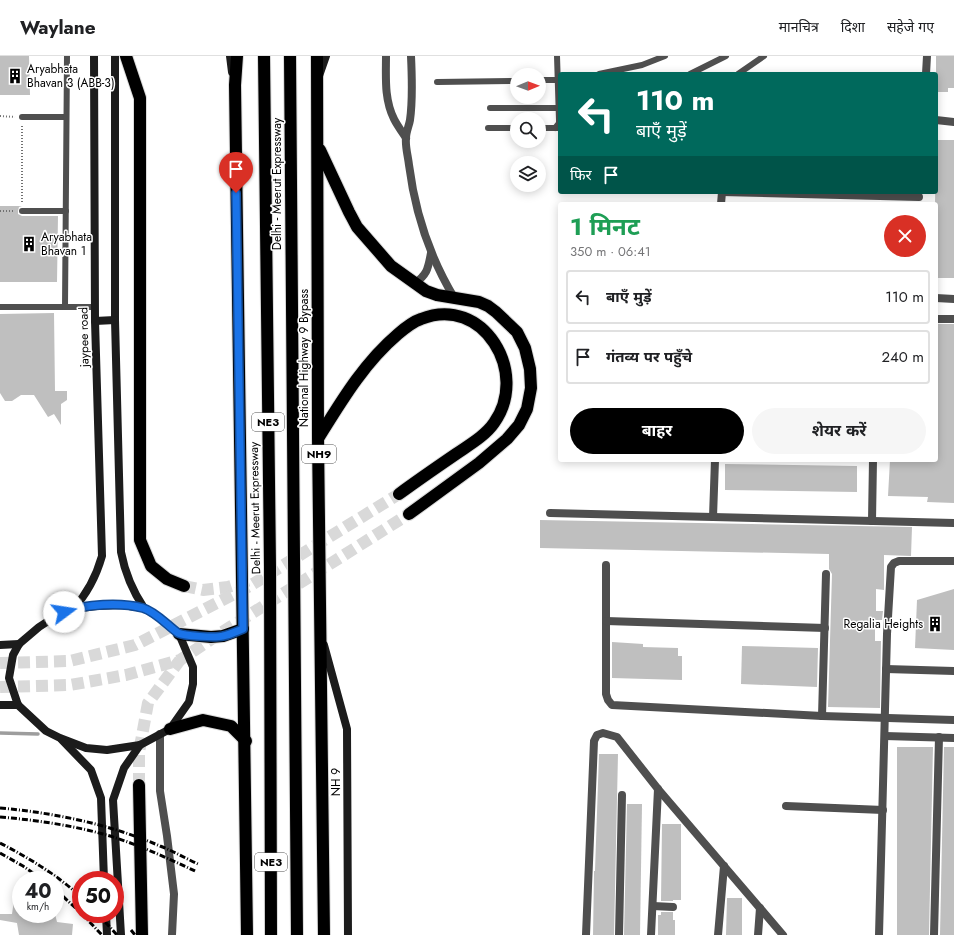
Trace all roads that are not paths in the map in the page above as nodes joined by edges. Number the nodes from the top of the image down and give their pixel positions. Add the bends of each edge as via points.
1 (67, 56) edge
2 (94, 56) edge
3 (115, 56) edge
4 (126, 56) edge
5 (230, 56) edge
6 (237, 56) edge
7 (264, 56) edge
8 (290, 56) edge
9 (317, 56) edge
10 (326, 56) edge
11 (386, 56) edge
12 (411, 56) edge
13 (557, 56) edge
14 (665, 56) edge
15 (726, 56) edge
16 (764, 56) edge
17 (927, 56) edge
18 (558, 72) edge
19 (609, 72) edge
20 (694, 72) edge
21 (741, 72) edge
22 (926, 72) edge
23 (546, 80) edge
24 (558, 80) edge
25 (510, 81) edge
26 (437, 82) dead end
27 (317, 83) junction
28 (235, 84) junction
29 (490, 108) dead end
30 (558, 108) edge
31 (22, 117) road end
32 (66, 117) junction
33 (938, 120) edge
34 (954, 122) edge
35 (488, 128) dead end
36 (510, 128) edge
37 (546, 128) edge
38 (557, 128) edge
39 (406, 138) junction
40 (318, 145) junction
41 (788, 194) edge
42 (919, 198) edge
43 (22, 211) road end
44 (66, 211) junction
45 (432, 253) junction
46 (414, 284) junction
47 (938, 298) edge
48 (455, 299) junction
49 (954, 299) edge
50 (0, 307) edge
51 (65, 307) junction
52 (95, 307) junction
53 (938, 319) edge
54 (954, 319) edge
55 (115, 320) junction
56 (95, 321) junction
57 (318, 438) junction
58 (715, 462) edge
59 (873, 462) edge
60 (399, 494) tunnel mouth
61 (550, 513) dead end
62 (409, 514) tunnel mouth
63 (713, 517) junction
64 (872, 521) junction
65 (954, 523) edge
66 (954, 561) edge
67 (606, 565) dead end
68 (826, 574) dead end
69 (184, 586) tunnel mouth
70 (144, 608) junction
71 (73, 609) junction
72 (606, 621) junction
73 (825, 628) junction
74 (243, 629) junction
75 (320, 633) junction
76 (179, 634) junction
77 (19, 644) junction
78 (0, 645) edge
79 (886, 669) junction
80 (954, 671) edge
81 (0, 704) edge
82 (18, 705) junction
83 (822, 716) junction
84 (885, 718) junction
85 (954, 720) edge
86 (165, 731) junction
87 (885, 736) junction
88 (939, 737) junction
89 (60, 738) junction
90 (954, 738) edge
91 (246, 741) junction
92 (140, 745) junction
93 (139, 785) tunnel mouth
94 (658, 790) junction
95 (622, 795) dead end
96 (786, 806) dead end
97 (883, 810) junction
98 (724, 866) junction
99 (104, 871) edge
100 (653, 906) junction
101 (673, 907) dead end
102 (760, 908) junction
103 (106, 923) edge
104 (107, 935) edge
105 (121, 935) edge
106 (142, 935) edge
107 (172, 935) edge
108 (247, 935) edge
109 (271, 935) edge
110 (297, 935) edge
111 (324, 935) edge
112 (348, 935) edge
113 (586, 935) edge
114 (619, 935) edge
115 (651, 935) edge
116 (718, 935) edge
117 (758, 935) edge
118 (783, 935) edge
119 (879, 935) edge
120 (934, 935) edge

1 - 32 lane
2 - 52 street, jaypee road
3 - 55 street
4 - 69 highway via 140,98 140,540 151,566 167,579
5 - 28 street
6 - 28 highway
7 - 109 highway, Delhi - Meerut Expressway / NE3
8 - 110 highway, Delhi - Meerut Expressway / NE3
9 - 27 highway, NH9
10 - 27 street
11 - 39 street via 388,104
12 - 39 street via 411,104
13 - 18 lane
14 - 19 lane via 642,65
15 - 20 lane
16 - 21 lane
17 - 22 street
23 - 24 lane
25 - 26 lane
27 - 40 highway, National Highway 9 Bypass / NH9
28 - 74 highway
29 - 30 lane
31 - 32 lane
32 - 44 lane
33 - 34 street
35 - 36 lane
37 - 38 lane
39 - 45 street via 416,203
40 - 46 highway via 357,227 391,266
40 - 57 highway, National Highway 9 Bypass / NH9
41 - 42 street
43 - 44 lane
44 - 51 lane
45 - 46 street via 426,275
45 - 48 street via 442,278
46 - 48 highway via 436,295
47 - 49 street
48 - 62 highway via 479,302 488,306 517,332 525,348 530,369 531,388 527,409 519,425 507,439 479,463
50 - 51 lane
51 - 52 lane
52 - 56 street, jaypee road
53 - 54 street
55 - 56 street
55 - 70 street via 121,552 128,581
56 - 71 street, jaypee road via 102,556 92,585
57 - 60 highway via 346,392 375,356 410,324 441,314 463,318 480,328 492,339 501,355 506,373 505,403 494,424 480,437
57 - 75 highway, National Highway 9 Bypass / NH9
58 - 63 street
59 - 64 street
61 - 63 street
63 - 64 street
64 - 65 street
66 - 79 street via 899,561 891,567
67 - 72 street
68 - 73 street
70 - 71 street via 97,606
70 - 76 street
71 - 77 street via 39,627
72 - 73 street
72 - 83 street via 606,694 612,705
73 - 83 street
74 - 76 highway via 212,637
74 - 91 highway
75 - 111 highway, NH9
75 - 112 street, NH 9 via 348,729
76 - 86 street via 193,667 194,684 190,702
77 - 78 street
77 - 82 street via 13,655 9,678
79 - 80 street
79 - 84 street
81 - 82 street
82 - 89 street via 46,731
83 - 84 street
84 - 85 street
84 - 87 street
86 - 91 highway via 203,720 231,726
86 - 92 street
86 - 107 street via 160,791 174,894
87 - 88 street
87 - 97 street
88 - 90 street
88 - 120 street
89 - 92 street via 86,748 107,750
89 - 99 street via 91,770 101,798
91 - 108 highway
92 - 105 street via 124,768 113,800
93 - 106 highway
94 - 98 street
94 - 100 street
94 - 113 street via 617,737 604,733 597,735 594,741
95 - 114 street
96 - 97 street
97 - 119 street
98 - 102 street
98 - 116 street
100 - 101 street
100 - 115 street
102 - 117 street
102 - 118 street
103 - 104 street

